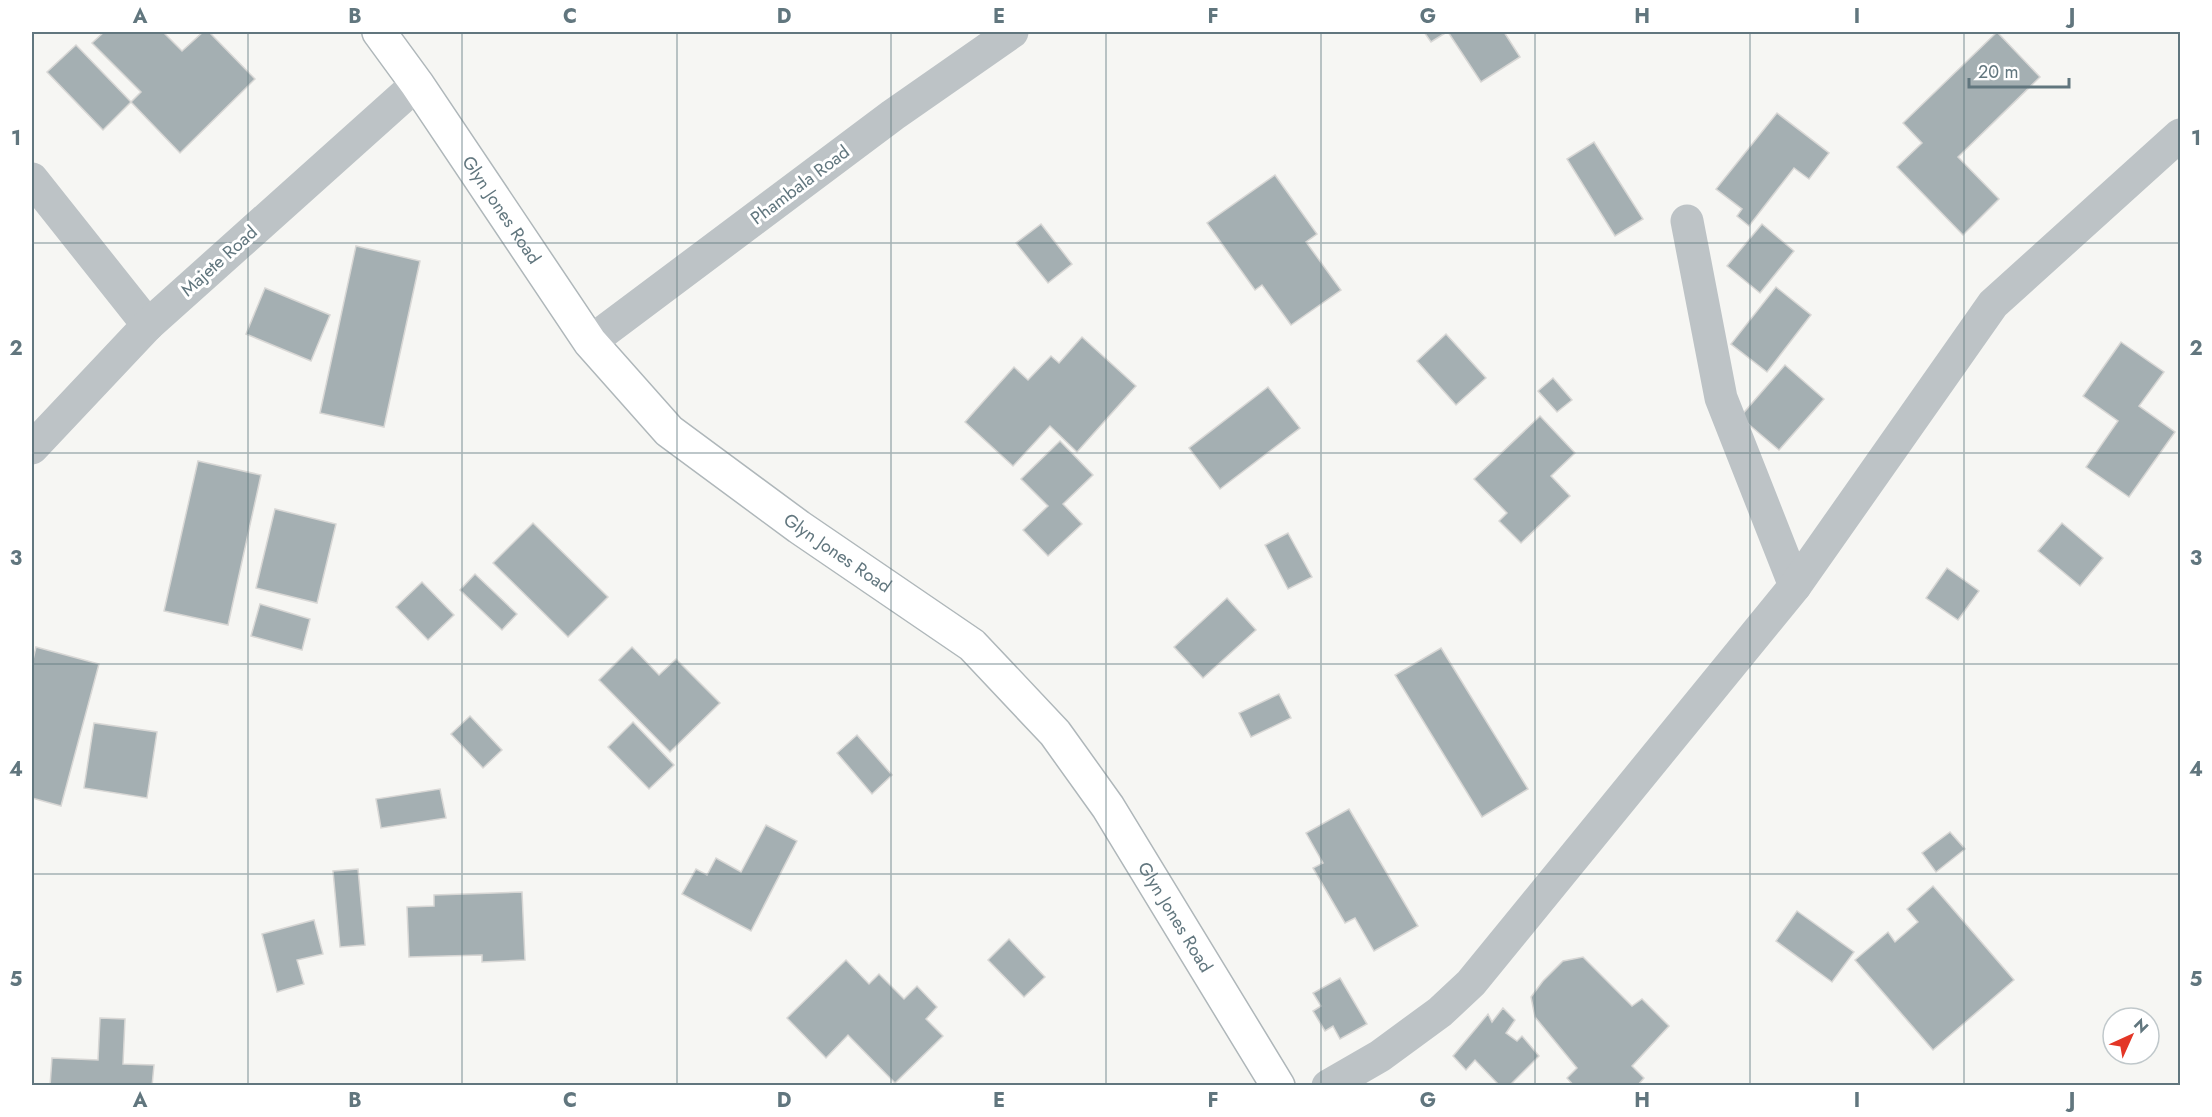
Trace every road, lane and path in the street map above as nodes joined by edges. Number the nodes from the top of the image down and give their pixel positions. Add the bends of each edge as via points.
1 (379, 32) edge
2 (1012, 32) edge
3 (417, 84) junction
4 (2181, 135) edge
5 (32, 179) edge
6 (1688, 221) dead end
7 (148, 324) junction
8 (590, 342) junction
9 (32, 448) edge
10 (1795, 586) junction
11 (1278, 1086) edge
12 (1328, 1086) edge

1 - 3 street, Glyn Jones Road
2 - 8 street, Phambala Road via 893,115
3 - 7 street, Majete Road
3 - 8 street, Glyn Jones Road
4 - 10 street via 1993,304
5 - 7 street
6 - 10 street via 1721,398
7 - 9 street, Majete Road
8 - 11 street, Glyn Jones Road via 669,431 799,527 972,645 1055,733 1108,807
10 - 12 street via 1471,983 1440,1012 1380,1056

